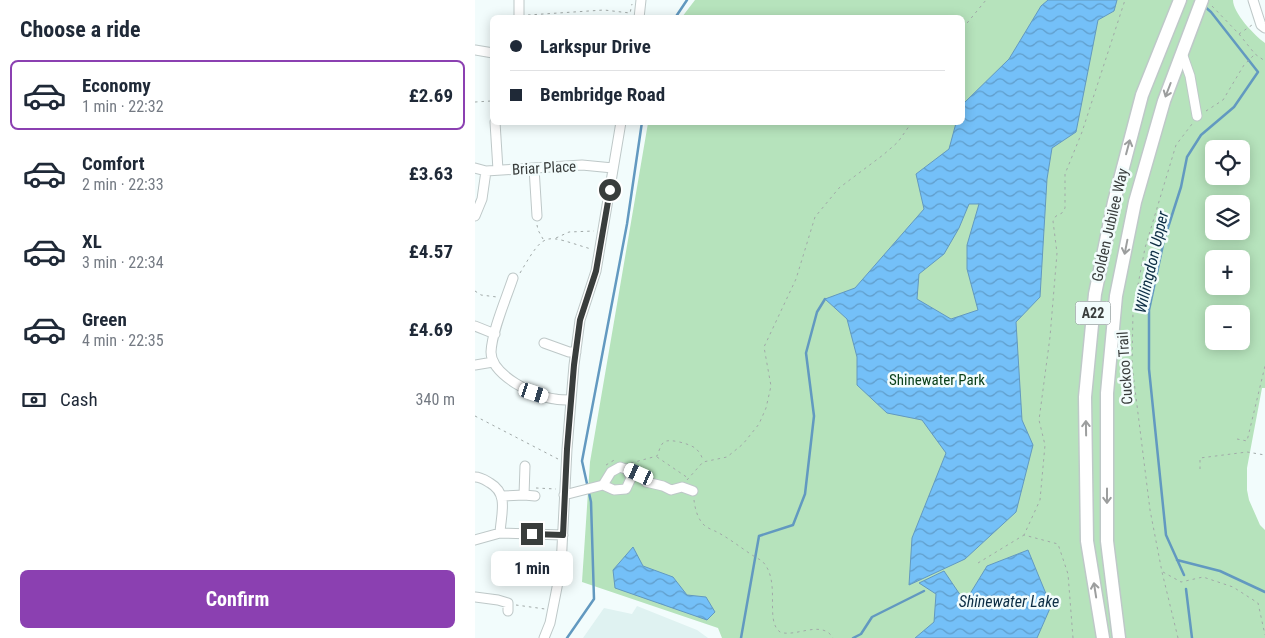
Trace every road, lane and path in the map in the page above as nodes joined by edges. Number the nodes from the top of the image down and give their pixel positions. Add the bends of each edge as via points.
1 (519, 0) edge
2 (633, 0) edge
3 (641, 0) edge
4 (987, 0) edge
5 (1125, 0) edge
6 (1180, 0) edge
7 (1253, 0) edge
8 (1203, 5) edge
9 (630, 13) joint
10 (519, 15) edge
11 (543, 15) edge
12 (639, 15) edge
13 (1251, 25) dead end
14 (965, 26) edge
15 (1265, 28) edge
16 (1239, 34) junction
17 (475, 50) edge
18 (490, 52) edge
19 (1182, 53) junction
20 (1255, 54) junction
21 (1265, 61) edge
22 (490, 101) edge
23 (475, 102) edge
24 (1197, 116) junction
25 (495, 125) edge
26 (620, 125) edge
27 (909, 125) edge
28 (475, 168) edge
29 (534, 168) junction
30 (613, 168) junction
31 (498, 170) junction
32 (486, 171) junction
33 (475, 216) edge
34 (537, 216) joint
35 (598, 231) dead end
36 (556, 238) junction
37 (543, 240) junction
38 (595, 250) dead end
39 (513, 278) joint
40 (475, 291) edge
41 (501, 298) junction
42 (475, 326) edge
43 (495, 334) junction
44 (544, 343) dead end
45 (576, 352) junction
46 (493, 362) junction
47 (475, 365) edge
48 (1265, 366) edge
49 (571, 400) junction
50 (475, 416) edge
51 (1237, 439) dead end
52 (1265, 455) edge
53 (657, 456) junction
54 (559, 459) dead end
55 (618, 459) dead end
56 (703, 462) junction
57 (525, 466) dead end
58 (629, 466) junction
59 (604, 467) dead end
60 (1200, 469) dead end
61 (475, 477) edge
62 (688, 478) junction
63 (603, 484) junction
64 (567, 492) junction
65 (693, 492) junction
66 (524, 495) junction
67 (502, 496) junction
68 (535, 496) joint
69 (500, 533) junction
70 (563, 535) junction
71 (1024, 535) junction
72 (475, 540) edge
73 (978, 564) dead end
74 (1162, 572) junction
75 (475, 597) edge
76 (508, 607) joint
77 (553, 611) junction
78 (1265, 635) edge
79 (544, 638) edge
80 (833, 638) edge
81 (1073, 638) edge
82 (1103, 638) edge
83 (1119, 638) edge
84 (1178, 638) edge

1 - 10 street
2 - 9 path
3 - 12 street
4 - 14 path
5 - 71 path via 1065,174 1065,208 1053,221 1057,254 1039,420 1045,445 1042,482 1040,500
82 -> 6 highway, Golden Jubilee Way / A22 via 1087,541 1085,398 1095,294 1114,202 1142,95
7 - 15 street
8 - 16 path
8 - 19 highway, Golden Jubilee Way / A22
9 - 11 path via 604,10
13 - 16 path
16 - 20 path
17 - 18 street
19 - 24 street
19 -> 83 highway, Golden Jubilee Way / A22 via 1164,101 1135,202 1116,296 1107,393 1107,542
20 - 21 path
20 - 24 path, Cuckoo Trail via 1244,65 1223,100
22 - 23 path
24 - 74 path, Cuckoo Trail via 1177,145 1145,248 1133,311 1132,365
25 - 31 street
26 - 30 street
27 - 56 path via 898,142 839,188 815,216 796,279 764,347 771,386 759,424 727,457
28 - 32 street, Briar Place
29 - 30 street, Briar Place
29 - 31 street, Briar Place
29 - 34 street
30 - 45 street via 596,271 580,320
31 - 32 street, Briar Place
32 - 33 street via 482,199
34 - 37 path
35 - 36 path via 569,232
36 - 37 path
36 - 38 path
37 - 39 path via 520,275
39 - 41 street
40 - 41 path
41 - 43 street
42 - 43 street
43 - 46 street via 491,353
44 - 45 street
45 - 49 street
46 - 47 street
46 - 49 street via 506,376 534,393 555,400
48 - 51 path via 1247,441
49 - 64 street
50 - 54 path
52 - 60 path via 1247,452 1201,458
53 - 56 path via 663,442 675,441 694,447
53 - 58 path via 638,460
53 - 62 path
55 - 59 path
56 - 62 path
57 - 66 street
58 - 63 street via 615,468
58 - 63 street via 631,478 626,489 614,490
58 - 65 street via 646,482 671,490 682,487
61 - 67 street via 498,488
62 - 65 path via 683,484
63 - 64 street
64 - 68 path via 536,487
64 - 70 street
65 - 80 path via 696,511 704,524 760,560 767,568 773,587 773,622 776,628 782,634 793,636 820,630
66 - 67 street
66 - 68 street
67 - 69 street
69 - 70 street
69 - 72 street
70 - 77 street
71 - 73 path
71 - 81 path via 1057,544 1068,574
74 - 78 path via 1181,582 1203,577 1233,587 1258,603
74 - 84 path, Cuckoo Trail
75 - 76 street via 498,600
76 - 77 path
77 - 79 street

